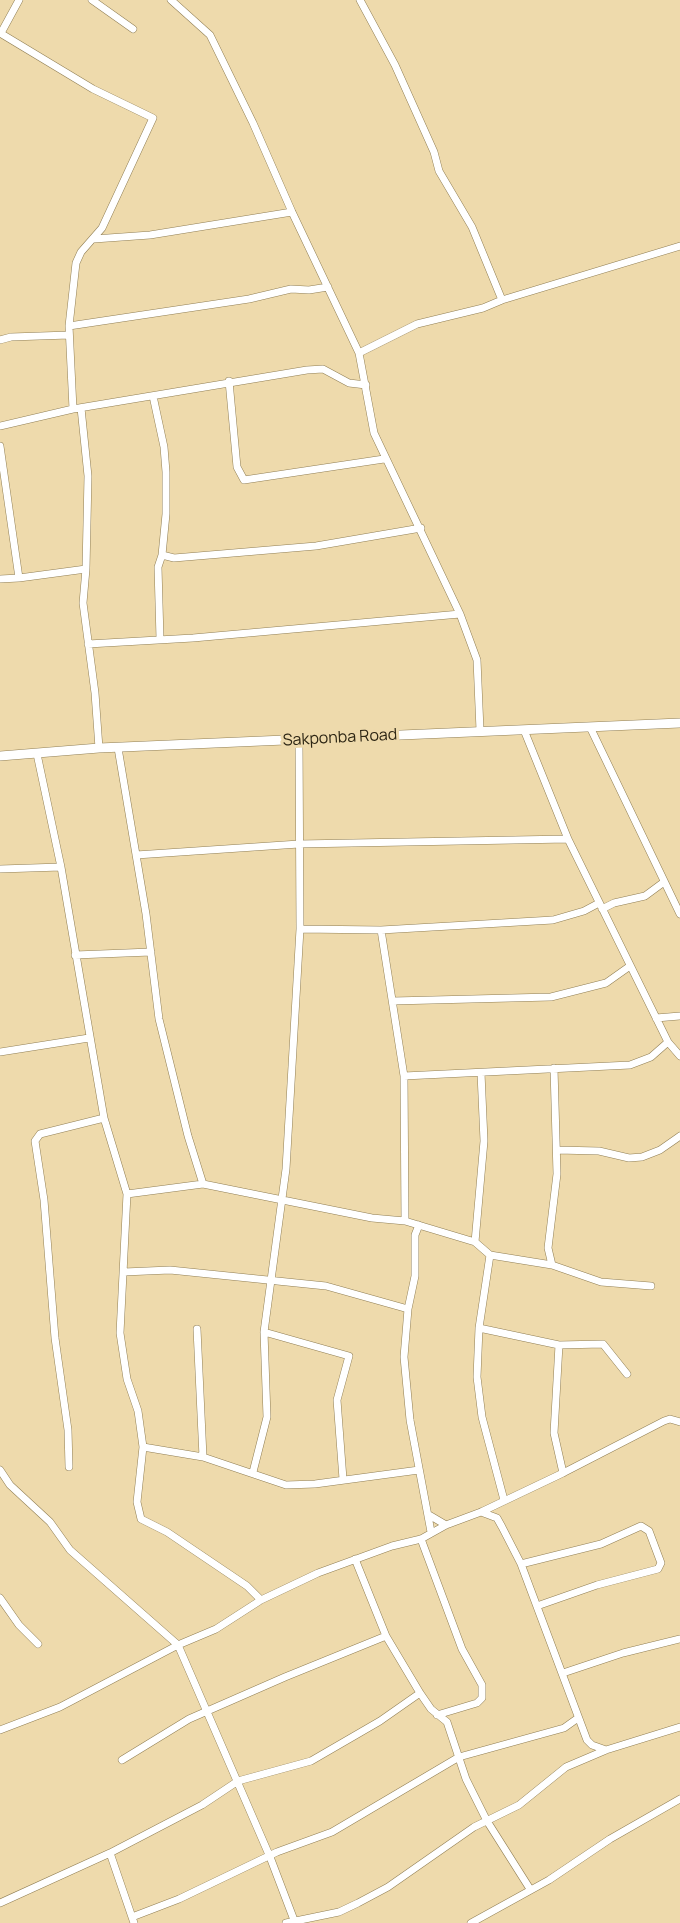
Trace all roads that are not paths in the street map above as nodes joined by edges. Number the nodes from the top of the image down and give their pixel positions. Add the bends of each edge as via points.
1 (19, 0) edge
2 (92, 0) edge
3 (171, 0) edge
4 (360, 0) edge
5 (133, 29) dead end
6 (1, 33) edge
7 (292, 212) junction
8 (94, 239) junction
9 (680, 246) edge
10 (328, 287) junction
11 (502, 300) junction
12 (69, 326) junction
13 (69, 335) junction
14 (0, 340) edge
15 (359, 353) junction
16 (229, 381) junction
17 (366, 385) junction
18 (153, 396) junction
19 (77, 408) junction
20 (0, 426) edge
21 (0, 446) edge
22 (384, 459) junction
23 (421, 528) junction
24 (162, 555) junction
25 (86, 569) junction
26 (19, 578) junction
27 (0, 579) edge
28 (460, 614) junction
29 (160, 639) junction
30 (88, 644) junction
31 (680, 723) edge
32 (590, 727) junction
33 (480, 730) junction
34 (525, 730) junction
35 (299, 740) junction
36 (99, 748) junction
37 (118, 748) junction
38 (38, 754) junction
39 (0, 756) edge
40 (568, 839) junction
41 (299, 843) junction
42 (136, 855) junction
43 (61, 867) junction
44 (0, 869) edge
45 (664, 882) junction
46 (601, 906) junction
47 (680, 914) edge
48 (300, 929) junction
49 (381, 930) junction
50 (151, 952) junction
51 (75, 955) junction
52 (630, 966) junction
53 (393, 1001) junction
54 (680, 1016) edge
55 (656, 1018) junction
56 (89, 1038) junction
57 (668, 1042) junction
58 (0, 1052) edge
59 (680, 1056) edge
60 (554, 1068) junction
61 (481, 1073) junction
62 (404, 1076) junction
63 (104, 1118) junction
64 (680, 1136) edge
65 (557, 1150) junction
66 (204, 1184) junction
67 (127, 1194) junction
68 (282, 1200) junction
69 (405, 1221) junction
70 (419, 1225) junction
71 (475, 1242) junction
72 (490, 1255) junction
73 (552, 1265) junction
74 (124, 1272) junction
75 (270, 1280) junction
76 (651, 1286) dead end
77 (408, 1309) junction
78 (479, 1328) junction
79 (197, 1329) dead end
80 (264, 1332) junction
81 (559, 1345) junction
82 (627, 1374) dead end
83 (680, 1422) edge
84 (143, 1447) junction
85 (203, 1457) junction
86 (69, 1467) dead end
87 (0, 1470) edge
88 (419, 1470) junction
89 (253, 1472) junction
90 (563, 1473) junction
91 (343, 1479) junction
92 (504, 1500) junction
93 (481, 1512) junction
94 (429, 1515) junction
95 (446, 1525) junction
96 (431, 1532) junction
97 (421, 1539) junction
98 (355, 1558) junction
99 (522, 1564) junction
100 (0, 1598) edge
101 (261, 1600) junction
102 (537, 1606) junction
103 (387, 1636) junction
104 (680, 1639) edge
105 (38, 1644) dead end
106 (178, 1645) junction
107 (563, 1673) junction
108 (420, 1693) junction
109 (207, 1712) junction
110 (437, 1715) junction
111 (578, 1718) junction
112 (680, 1727) edge
113 (0, 1730) edge
114 (606, 1750) junction
115 (459, 1757) junction
116 (122, 1760) dead end
117 (238, 1781) junction
118 (680, 1799) edge
119 (487, 1821) junction
120 (110, 1853) junction
121 (270, 1857) junction
122 (530, 1889) junction
123 (0, 1903) edge
124 (133, 1920) edge
125 (294, 1920) junction
126 (286, 1923) edge
127 (471, 1923) edge

1 - 6 street
2 - 5 street
3 - 7 street via 210,36 254,123
4 - 11 street via 395,65 439,171 472,226
6 - 8 street via 93,88 153,118
7 - 8 street
7 - 10 street
8 - 12 street via 76,263
9 - 11 street
10 - 12 street via 291,289
10 - 15 street
11 - 15 street via 417,324
12 - 13 street
13 - 14 street
13 - 19 street
15 - 17 street
16 - 17 street via 323,369 349,383
16 - 18 street
16 - 22 street via 237,467 244,480
17 - 22 street via 374,433
18 - 19 street
18 - 24 street via 166,472
19 - 20 street
19 - 25 street via 88,476
21 - 26 street
22 - 23 street
23 - 24 street via 315,546 174,558
23 - 28 street
24 - 29 street via 158,567
25 - 26 street
25 - 30 street via 83,603
26 - 27 street
28 - 29 street
28 - 33 street via 480,672
29 - 30 street
30 - 36 street
31 - 32 main road, Sakponba Road
32 - 34 main road, Sakponba Road
32 - 45 street
33 - 34 main road, Sakponba Road
33 - 35 main road, Sakponba Road
34 - 40 street
35 - 37 main road, Sakponba Road
35 - 41 street
36 - 37 main road, Sakponba Road
36 - 38 main road, Sakponba Road
37 - 42 street
38 - 39 main road, Sakponba Road
38 - 43 street
40 - 41 street
40 - 46 street
41 - 42 street
41 - 48 street
42 - 50 street
43 - 44 street
43 - 51 street
45 - 46 street via 645,897
45 - 47 street
46 - 49 street via 553,920
46 - 52 street
48 - 49 street
48 - 68 street
49 - 53 street
50 - 51 street
50 - 66 street via 159,1019
51 - 56 street
52 - 53 street via 606,983 551,997
52 - 55 street
53 - 62 street
54 - 55 street
55 - 57 street
56 - 58 street
56 - 63 street
57 - 59 street
57 - 60 street via 651,1057 630,1065
60 - 61 street
60 - 65 street
61 - 62 street
61 - 71 street via 484,1141
62 - 69 street
63 - 67 street
63 - 86 street via 40,1134 35,1141
64 - 65 street via 642,1157
65 - 73 street via 548,1227
66 - 67 street
66 - 68 street
67 - 74 street
68 - 69 street
68 - 75 street
69 - 70 street
70 - 71 street
70 - 77 street
71 - 72 street
72 - 73 street
72 - 78 street
73 - 76 street via 601,1282
74 - 75 street via 170,1270
74 - 84 street via 120,1333
75 - 77 street via 326,1287
75 - 80 street
77 - 88 street via 404,1357
78 - 81 street
78 - 92 street via 477,1377 482,1417
79 - 85 street
80 - 89 street via 267,1417
80 - 91 street via 349,1356 337,1400
81 - 82 street via 603,1344
81 - 90 street via 554,1432
83 - 90 street via 664,1421
84 - 85 street
84 - 101 street via 137,1502 141,1519 167,1532 247,1586
85 - 89 street
87 - 106 street via 10,1485 50,1522 70,1550
88 - 91 street
88 - 94 street
89 - 91 street via 286,1485
90 - 92 street
92 - 93 street
93 - 95 street
93 - 99 street via 497,1518
94 - 95 street
94 - 96 street
95 - 96 street
96 - 97 street
97 - 98 street
97 - 110 street via 462,1649 482,1685 482,1698 477,1703
98 - 101 street
98 - 103 street
99 - 102 street
99 - 102 street via 601,1544 641,1526 649,1531 662,1563 658,1569
100 - 105 street
101 - 106 street via 216,1629
102 - 107 street
103 - 108 street
103 - 109 street
104 - 107 street
106 - 109 street
106 - 113 street via 60,1707
107 - 111 street
108 - 110 street
108 - 117 street via 310,1761
109 - 116 street
109 - 117 street
110 - 115 street via 447,1722
111 - 114 street via 592,1745
111 - 115 street via 564,1728
112 - 114 street
114 - 119 street via 566,1767 519,1805
115 - 119 street
115 - 121 street via 332,1832
117 - 120 street via 202,1805
117 - 121 street
118 - 122 street
119 - 122 street
119 - 125 street via 358,1903 339,1912
120 - 123 street
120 - 124 street
121 - 124 street
121 - 125 street
122 - 127 street
125 - 126 street

